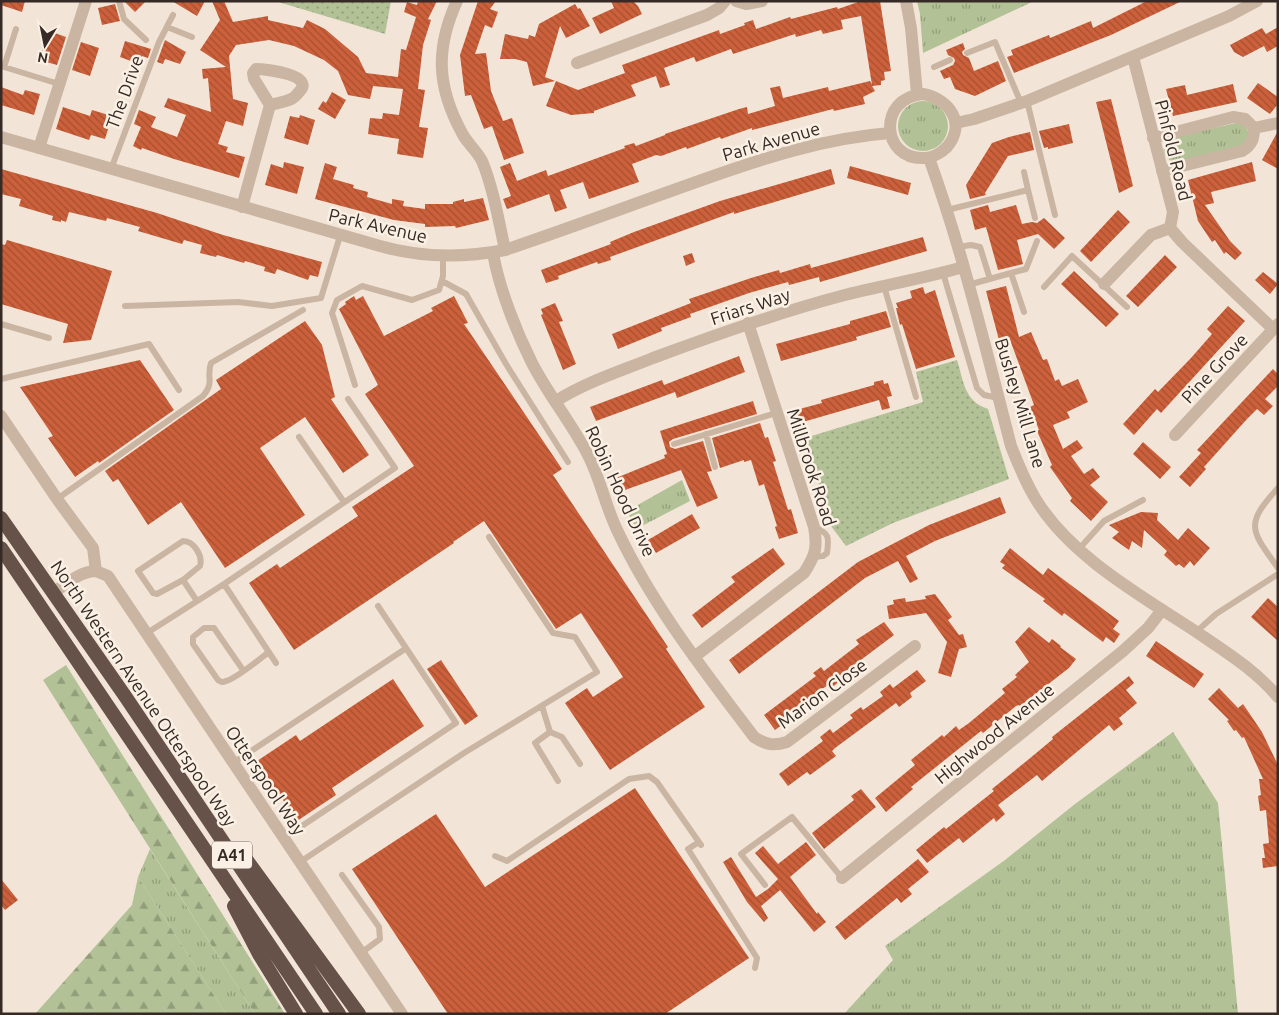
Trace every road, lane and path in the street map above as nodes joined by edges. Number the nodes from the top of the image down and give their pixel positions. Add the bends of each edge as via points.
1 (86, 1) edge
2 (120, 1) edge
3 (457, 1) edge
4 (726, 1) edge
5 (736, 1) edge
6 (762, 1) edge
7 (906, 1) edge
8 (1257, 1) edge
9 (173, 15) dead end
10 (166, 27) junction
11 (16, 29) dead end
12 (192, 37) dead end
13 (146, 40) dead end
14 (967, 54) dead end
15 (1133, 57) junction
16 (950, 60) dead end
17 (577, 63) dead end
18 (934, 67) dead end
19 (59, 84) junction
20 (918, 94) junction
21 (1024, 102) junction
22 (270, 105) dead end
23 (956, 123) junction
24 (1278, 123) edge
25 (1254, 128) junction
26 (890, 132) junction
27 (1, 137) edge
28 (1153, 138) junction
29 (38, 148) junction
30 (929, 158) junction
31 (111, 169) junction
32 (1162, 171) junction
33 (1024, 172) dead end
34 (1028, 190) junction
35 (242, 207) junction
36 (947, 210) junction
37 (1055, 215) dead end
38 (1035, 218) dead end
39 (1170, 228) junction
40 (340, 236) junction
41 (1037, 241) dead end
42 (958, 247) junction
43 (500, 251) junction
44 (443, 257) junction
45 (963, 267) junction
46 (942, 273) junction
47 (1011, 273) junction
48 (990, 279) junction
49 (442, 281) junction
50 (1104, 284) junction
51 (968, 285) junction
52 (884, 286) junction
53 (1044, 287) dead end
54 (125, 306) dead end
55 (1126, 307) dead end
56 (303, 310) dead end
57 (1024, 312) dead end
58 (748, 323) junction
59 (1, 324) edge
60 (1276, 327) edge
61 (49, 338) dead end
62 (1, 379) edge
63 (355, 385) dead end
64 (178, 390) dead end
65 (916, 397) dead end
66 (999, 398) junction
67 (348, 399) dead end
68 (556, 401) junction
69 (776, 413) junction
70 (1, 416) edge
71 (706, 434) junction
72 (1175, 435) dead end
73 (299, 437) dead end
74 (674, 444) dead end
75 (568, 462) dead end
76 (715, 468) dead end
77 (1278, 488) edge
78 (57, 499) junction
79 (1143, 500) dead end
80 (344, 502) junction
81 (1, 518) edge
82 (488, 537) dead end
83 (1, 548) edge
84 (1079, 549) junction
85 (1278, 568) edge
86 (96, 571) junction
87 (1278, 574) edge
88 (183, 580) junction
89 (224, 584) junction
90 (54, 592) junction
91 (197, 601) junction
92 (378, 606) dead end
93 (1162, 610) junction
94 (1196, 632) junction
95 (147, 633) junction
96 (915, 646) dead end
97 (405, 649) junction
98 (269, 652) junction
99 (694, 657) junction
100 (276, 663) dead end
101 (243, 670) junction
102 (125, 696) junction
103 (1278, 697) edge
104 (542, 706) junction
105 (550, 732) junction
106 (233, 763) junction
107 (580, 764) dead end
108 (558, 780) dead end
109 (284, 838) junction
110 (201, 844) junction
111 (495, 856) dead end
112 (300, 862) junction
113 (342, 875) dead end
114 (842, 878) joint
115 (765, 885) dead end
116 (361, 953) junction
117 (755, 968) dead end
118 (296, 1014) edge
119 (316, 1014) edge
120 (339, 1014) edge
121 (358, 1014) edge
122 (402, 1014) edge

1 - 19 street
2 - 13 lane via 124,19
3 - 43 street, Robin Hood Drive via 444,36 440,58 442,82 447,103 462,135 481,159
4 - 17 street via 707,15
5 - 6 street via 746,4
7 - 20 street
8 - 15 street via 1230,16
9 - 10 lane, The Drive
10 - 12 lane
10 - 31 lane, The Drive
11 - 19 lane via 4,68
14 - 21 lane via 995,42
15 - 21 street
15 - 28 street, Pinfold Road
16 - 18 lane
19 - 29 street
20 - 23 street via 934,96 944,102
20 - 26 street via 903,100 895,108 890,118
21 - 23 street
21 - 37 lane
22 - 35 street
23 - 30 street via 950,143
24 - 25 street
25 - 28 street via 1245,119 1233,117
25 - 32 street via 1254,139 1242,151
26 - 30 street via 898,148 907,155
26 - 43 street, Park Avenue via 853,136 751,163
27 - 29 street, Park Avenue
28 - 32 street, Pinfold Road
29 - 31 street, Park Avenue
30 - 36 street, Bushey Mill Lane
31 - 35 street, Park Avenue
32 - 39 street, Pinfold Road via 1172,212
33 - 34 lane
34 - 36 lane
34 - 38 lane
35 - 40 street, Park Avenue
36 - 42 street, Bushey Mill Lane
39 - 50 street via 1151,235
39 - 60 street, Pinfold Road
40 - 44 street, Park Avenue via 398,252
40 - 54 lane via 321,298 272,306 238,302
41 - 47 lane via 1026,269
42 - 45 street, Bushey Mill Lane
42 - 48 lane via 980,247
43 - 44 street, Park Avenue
43 - 68 street, Robin Hood Drive via 496,269 507,304 532,364
44 - 49 lane
45 - 46 street, Friars Way
45 - 51 street, Bushey Mill Lane
46 - 52 street, Friars Way
46 - 66 lane via 977,388 984,395
47 - 48 lane
47 - 57 lane
48 - 51 lane
49 - 63 lane via 439,290 412,300 362,286 337,300 332,313
49 - 75 lane via 466,294
50 - 53 lane via 1072,256
50 - 55 lane
51 - 66 street, Bushey Mill Lane
52 - 58 street, Friars Way
52 - 65 lane
56 - 78 lane via 210,363 211,382 203,396
58 - 68 street, Friars Way via 617,372
58 - 69 street, Millbrook Road
59 - 61 lane
60 - 72 street, Pine Grove
62 - 64 lane via 149,344
66 - 84 street, Bushey Mill Lane via 1021,472 1046,514
67 - 80 lane via 395,468
68 - 99 street, Robin Hood Drive via 590,458 618,531 654,597
69 - 71 lane
69 - 99 street, Millbrook Road via 814,527 817,541 814,557 804,573
70 - 78 street
71 - 74 lane
71 - 76 lane
73 - 80 lane
77 - 85 lane via 1255,517 1254,529
78 - 86 street via 92,548
79 - 84 lane via 1104,520
80 - 89 lane
81 - 90 highway, North Western Avenue Otterspool Way / A41
82 - 104 lane via 552,633 574,637 598,672
83 - 110 highway, North Western Avenue Otterspool Way / A41
84 - 93 street, Bushey Mill Lane
86 - 90 street via 84,573
86 - 95 street, Otterspool Way via 108,576
87 - 94 lane via 1216,614
88 - 88 lane via 157,594 150,590 138,571 187,541 201,561 197,570
88 - 91 lane
89 - 91 lane
89 - 98 lane
90 - 102 highway, North Western Avenue Otterspool Way / A41
91 - 95 lane
92 - 97 lane
93 - 94 street, Bushey Mill Lane
93 - 114 street, Highwood Avenue via 1123,651
94 - 103 street, Bushey Mill Lane via 1258,675
95 - 106 street, Otterspool Way
96 - 99 street, Marion Close via 787,742 776,745 764,744 754,737
97 - 106 lane
97 - 109 lane via 456,723
98 - 100 lane
98 - 101 lane
101 - 101 lane via 227,681 218,680 193,644 193,637 204,628 214,628
102 - 120 highway, North Western Avenue Otterspool Way / A41
102 - 121 highway
104 - 105 lane
104 - 112 lane
105 - 107 lane via 562,737
105 - 108 lane via 535,743
106 - 109 street, Otterspool Way
109 - 112 street, Otterspool Way
110 - 118 highway via 259,954
110 - 119 highway, North Western Avenue Otterspool Way / A41
111 - 117 lane via 507,861 629,779 649,776 657,782 700,844 688,849 757,958
112 - 116 street, Otterspool Way
113 - 116 lane via 378,927 380,939
114 - 115 lane via 792,816 741,854
116 - 122 street, Otterspool Way

